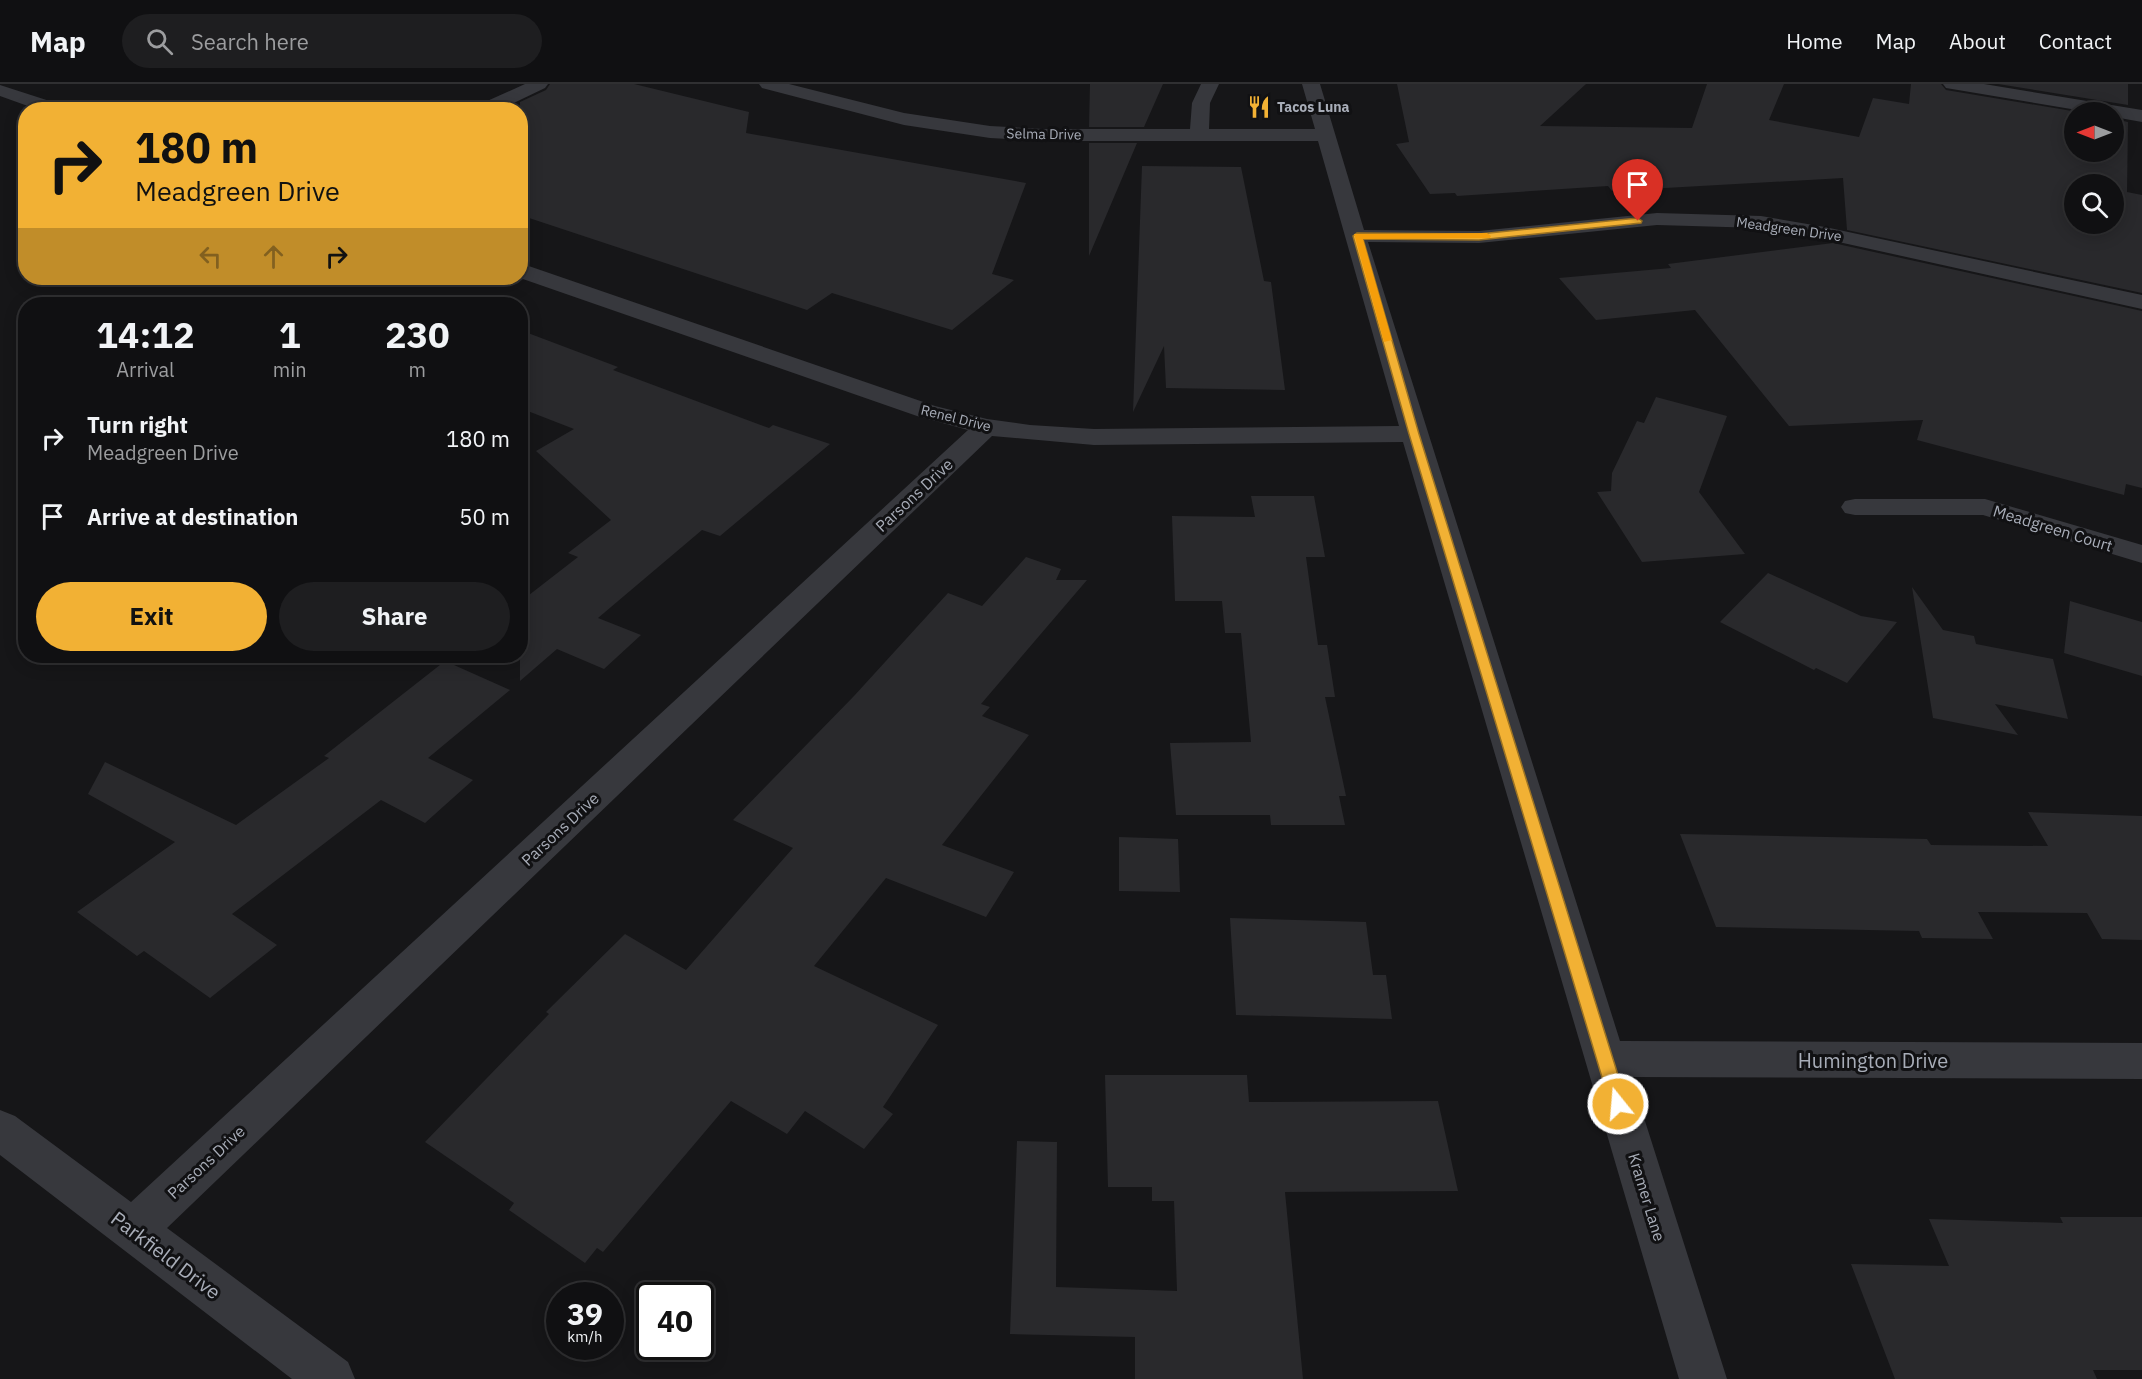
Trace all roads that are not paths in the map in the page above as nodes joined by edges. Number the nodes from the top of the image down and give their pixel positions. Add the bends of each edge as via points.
1 (538, 84) edge
2 (768, 84) edge
3 (1210, 84) edge
4 (1311, 84) edge
5 (1952, 84) edge
6 (0, 90) edge
7 (35, 102) edge
8 (500, 102) edge
9 (2142, 116) edge
10 (1199, 135) junction
11 (1326, 135) junction
12 (1357, 236) junction
13 (528, 273) edge
14 (2142, 302) edge
15 (986, 427) junction
16 (1414, 434) junction
17 (1855, 507) dead end
18 (2142, 554) edge
19 (1604, 1059) junction
20 (2142, 1061) edge
21 (0, 1130) edge
22 (133, 1230) junction
23 (332, 1379) edge
24 (1703, 1379) edge

1 - 8 street
2 - 10 street, Selma Drive via 904,119 970,130 1043,135
3 - 10 street via 1201,103
4 - 11 street, Kramer Lane
5 - 9 street
6 - 7 street
10 - 11 street, Selma Drive
11 - 12 street, Kramer Lane
12 - 14 street, Meadgreen Drive via 1479,237 1657,219 1761,222
12 - 16 street, Kramer Lane
13 - 15 street, Renel Drive via 926,411
15 - 16 street, Renel Drive via 1094,437
15 - 22 street, Parsons Drive
16 - 19 street, Kramer Lane
17 - 18 street, Meadgreen Court via 1985,507
19 - 20 street, Humington Drive
19 - 24 street, Kramer Lane
21 - 22 street, Parkfield Drive
22 - 23 street, Parkfield Drive

